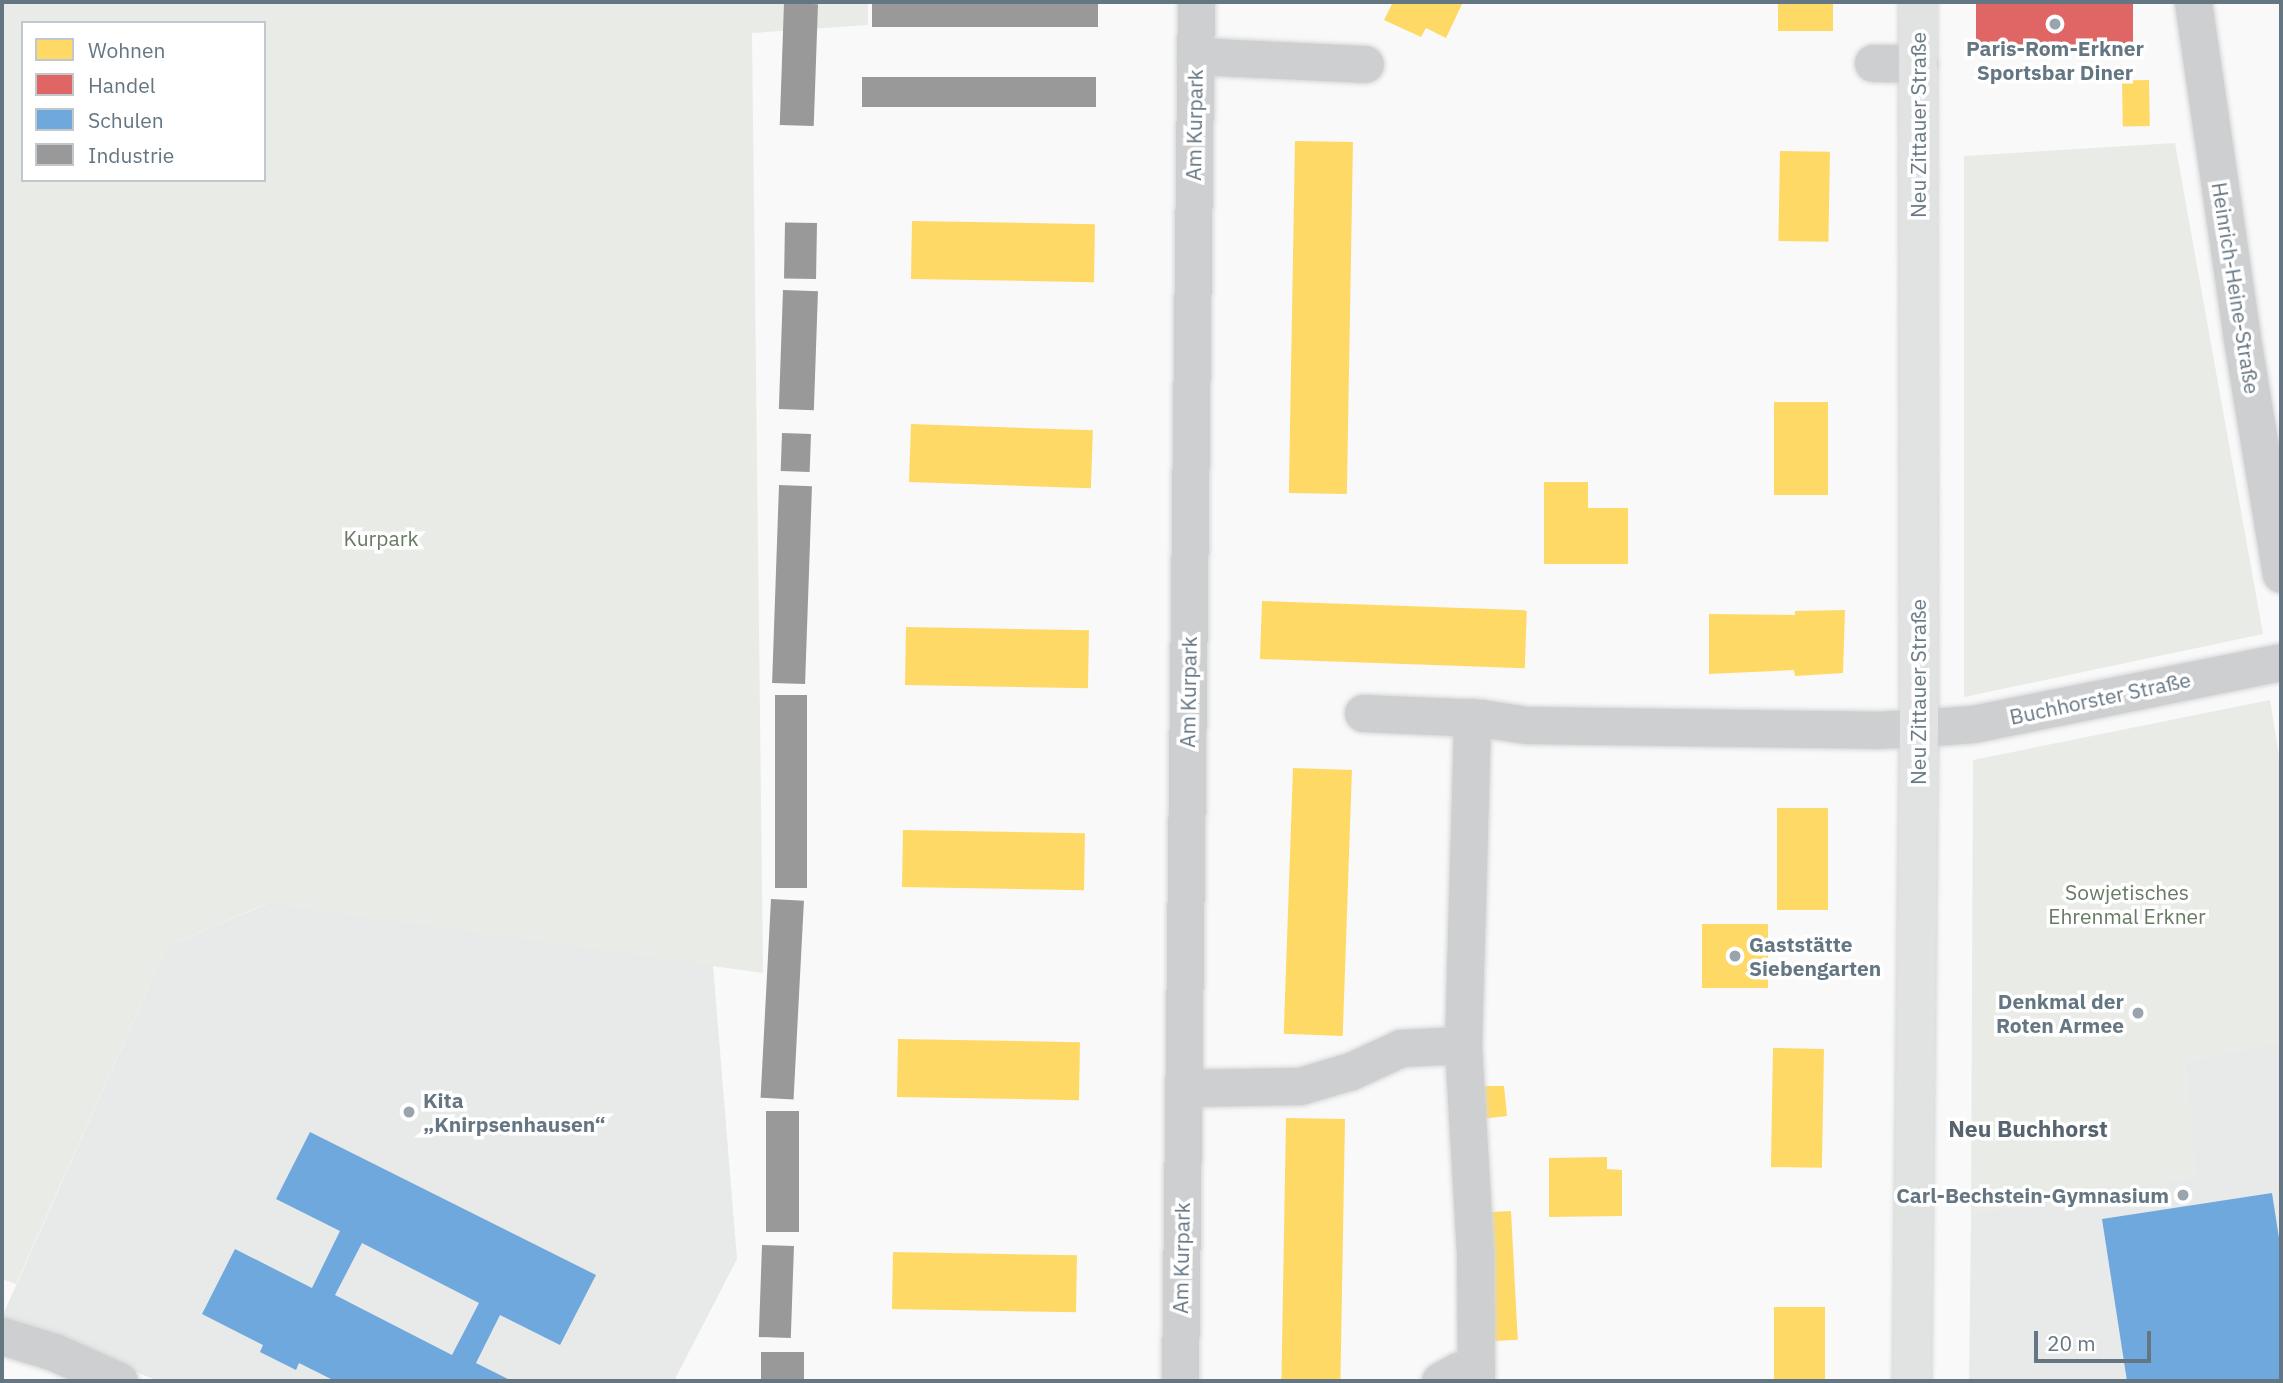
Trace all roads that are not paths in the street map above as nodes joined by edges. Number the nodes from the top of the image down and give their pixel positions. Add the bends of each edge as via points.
1 (1196, 2) edge
2 (1918, 2) edge
3 (2193, 2) edge
4 (1195, 56) junction
5 (1873, 63) dead end
6 (1365, 64) dead end
7 (1919, 64) junction
8 (2281, 574) edge
9 (2281, 662) edge
10 (1363, 713) dead end
11 (1472, 717) junction
12 (1919, 728) junction
13 (1463, 1045) junction
14 (1183, 1088) junction
15 (2, 1336) edge
16 (1476, 1376) edge
17 (119, 1381) edge
18 (1180, 1381) edge
19 (1440, 1381) edge
20 (1912, 1381) edge

1 - 4 street, Am Kurpark
2 - 7 main road, Neu Zittauer Straße
3 - 8 street, Heinrich-Heine-Straße
4 - 6 street
4 - 14 street, Am Kurpark
5 - 7 street
7 - 12 main road, Neu Zittauer Straße
9 - 12 street, Buchhorster Straße via 1973,724
10 - 11 street, Buchhorster Straße
11 - 12 street, Buchhorster Straße via 1526,725
11 - 13 street
12 - 20 main road, Neu Zittauer Straße
13 - 14 street via 1401,1048 1351,1071 1300,1086
13 - 16 street via 1475,1251
14 - 18 street, Am Kurpark
15 - 17 street via 54,1352
16 - 19 street via 1458,1371

